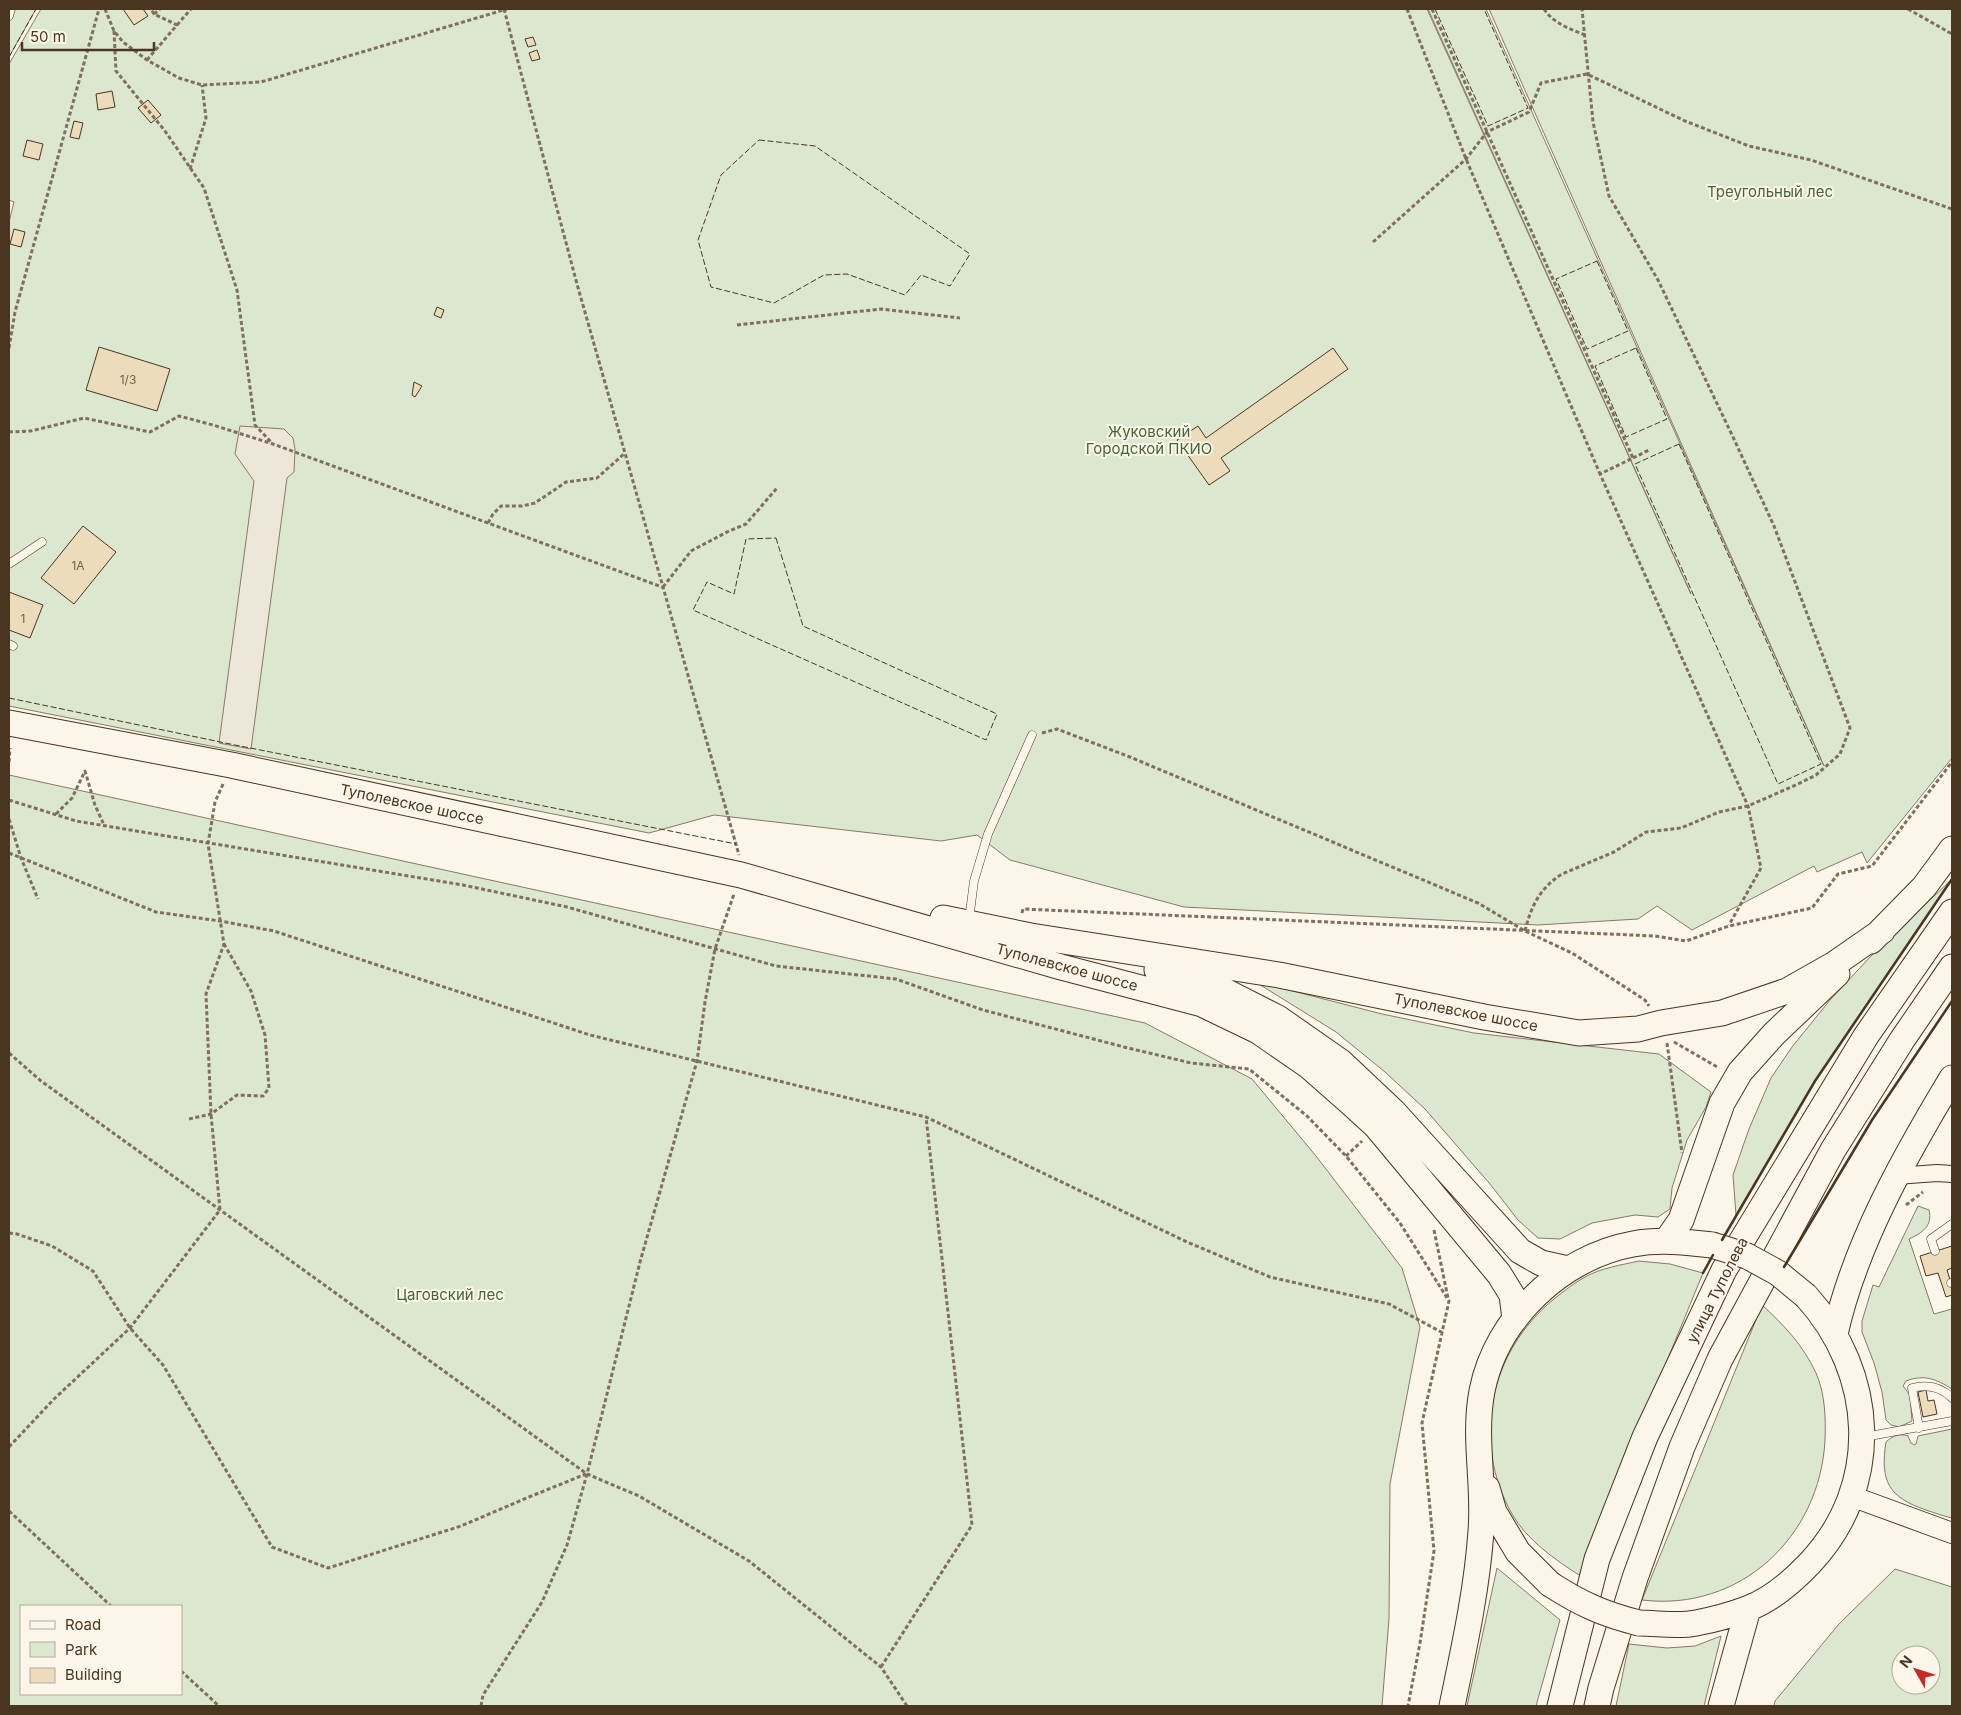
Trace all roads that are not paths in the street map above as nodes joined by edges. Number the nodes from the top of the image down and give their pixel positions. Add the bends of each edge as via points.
1 (11, 9) edge
2 (9, 16) edge
3 (42, 542) dead end
4 (9, 564) edge
5 (9, 723) edge
6 (1032, 735) road end
7 (1952, 850) edge
8 (812, 895) junction
9 (1952, 912) edge
10 (969, 922) junction
11 (1882, 931) junction
12 (1025, 935) junction
13 (1952, 967) edge
14 (1952, 1078) edge
15 (1952, 1174) edge
16 (1896, 1176) junction
17 (1952, 1224) edge
18 (1667, 1240) junction
19 (1935, 1251) dead end
20 (1568, 1269) junction
21 (1515, 1319) junction
22 (1835, 1334) junction
23 (1952, 1398) edge
24 (1952, 1421) edge
25 (1919, 1428) junction
26 (1862, 1438) junction
27 (1481, 1469) junction
28 (1851, 1496) junction
29 (1952, 1533) edge
30 (1748, 1609) junction
31 (1452, 1706) edge
32 (1560, 1706) edge
33 (1597, 1706) edge
34 (1721, 1706) edge

1 - 2 lane
3 - 4 lane
5 - 8 main road, Туполевское шоссе via 232,765 741,875
6 - 10 lane via 988,834 974,882
7 - 11 main road via 1924,887
8 - 10 main road, Туполевское шоссе
8 - 21 main road, Туполевское шоссе via 1202,1004 1258,1030 1310,1067 1376,1126 1499,1274 1512,1295
9 - 32 main road, улица Туполева via 1866,1036 1724,1270 1645,1437 1597,1559
10 - 12 main road, Туполевское шоссе
11 - 12 main road, Туполевское шоссе via 1787,992 1722,1013 1661,1022 1638,1030 1579,1033 1279,975
11 - 18 main road via 1774,1034 1740,1072 1722,1103 1681,1220
12 - 20 main road, Туполевское шоссе via 1211,984 1278,1018 1341,1062 1393,1111 1520,1251 1541,1263
13 - 33 main road via 1833,1150 1720,1359 1682,1447 1635,1578
14 - 16 main road
15 - 16 street
16 - 22 main road via 1848,1286
17 - 19 lane via 1931,1240
18 - 20 main road via 1608,1251
18 - 22 main road, bridge via 1712,1245 1746,1256 1778,1273 1806,1296
20 - 21 main road
21 - 27 main road via 1495,1353 1482,1390 1477,1430
22 - 26 main road via 1850,1367 1860,1402
23 - 25 lane via 1935,1387 1922,1385 1912,1388
24 - 25 lane
25 - 26 lane
26 - 28 main road
27 - 30 main road, bridge via 1494,1512 1518,1552 1550,1584 1577,1602 1639,1623 1694,1624
27 - 31 main road via 1482,1529 1477,1579
28 - 29 street
28 - 30 main road via 1822,1551 1775,1594
30 - 34 main road

